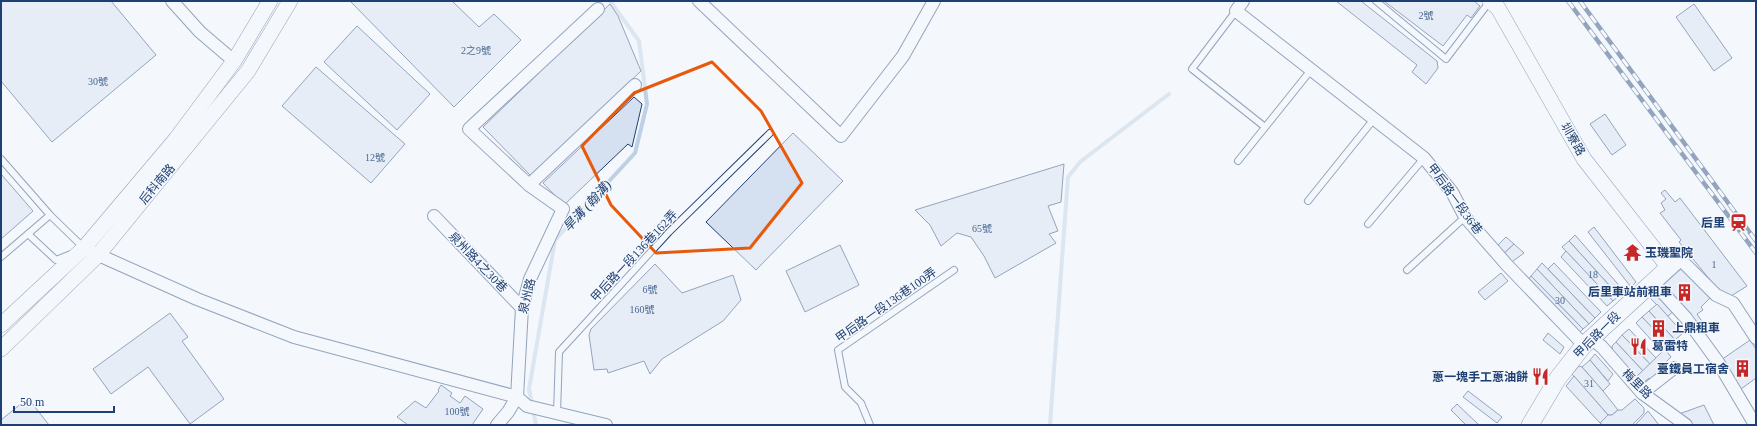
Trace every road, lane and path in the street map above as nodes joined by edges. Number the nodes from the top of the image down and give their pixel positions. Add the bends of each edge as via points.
1 (172, 1) edge
2 (270, 1) edge
3 (290, 1) edge
4 (699, 1) edge
5 (934, 1) edge
6 (1243, 1) edge
7 (1376, 1) edge
8 (1490, 1) edge
9 (598, 9) dead end
10 (1236, 11) junction
11 (234, 61) junction
12 (1311, 70) junction
13 (248, 71) junction
14 (635, 85) dead end
15 (1374, 119) junction
16 (1265, 128) junction
17 (770, 133) dead end
18 (1424, 158) junction
19 (1, 159) edge
20 (1238, 161) dead end
21 (529, 185) junction
22 (1308, 201) dead end
23 (50, 215) junction
24 (434, 216) dead end
25 (1465, 217) junction
26 (1368, 224) dead end
27 (28, 234) junction
28 (84, 248) junction
29 (98, 255) junction
30 (1, 257) edge
31 (1674, 263) junction
32 (954, 270) dead end
33 (1407, 270) dead end
34 (1653, 282) junction
35 (522, 308) junction
36 (1, 325) edge
37 (1756, 338) edge
38 (1587, 342) junction
39 (1, 349) edge
40 (1674, 368) dead end
41 (1642, 393) junction
42 (517, 397) junction
43 (557, 414) junction
44 (1754, 423) dead end
45 (497, 425) edge
46 (606, 425) edge
47 (870, 425) edge
48 (1530, 425) edge
49 (1686, 425) edge

1 - 11 street via 200,32
2 - 11 street, 后科南路
3 - 13 street, 后科南路
4 - 5 street via 841,136 902,56
6 - 10 street
7 - 8 lane via 1446,59
8 - 31 street, 圳寮路 via 1498,8 1584,160
9 - 21 street, 泉州路 via 470,129
10 - 12 street, 甲后路一段36巷
10 - 16 lane via 1192,69
11 - 13 street
11 - 28 street, 后科南路 via 176,139
12 - 15 street, 甲后路一段36巷
12 - 16 lane
13 - 29 street, 后科南路
14 - 21 street
15 - 18 street, 甲后路一段36巷
15 - 22 lane
16 - 20 lane
17 - 43 lane, 甲后路一段136巷162弄 via 670,232 560,352
18 - 25 street, 甲后路一段36巷 via 1452,192
18 - 26 lane
19 - 23 lane
21 - 35 street, 泉州路 via 563,209 530,278
23 - 27 lane
23 - 28 lane
24 - 35 street, 泉州路4之30巷
25 - 33 lane
25 - 38 street, 甲后路一段36巷 via 1507,265
27 - 28 lane via 56,260
27 - 30 lane
28 - 29 street
28 - 36 street, 后科南路
29 - 39 street, 后科南路
29 - 42 street via 197,299 294,337
31 - 34 main road, 甲后路一段
31 - 37 street via 1716,295 1733,303
32 - 47 lane, 甲后路一段136巷100弄 via 838,350 845,387 861,403
34 - 38 main road, 甲后路一段
34 - 44 street via 1686,318 1718,362
35 - 42 street, 泉州路
38 - 41 street, 梅里路 via 1602,347
38 - 48 main road, 甲后路一段 via 1558,378
40 - 41 street
41 - 49 street, 梅里路
42 - 43 street via 527,406
42 - 45 street, 泉州路
43 - 46 street

